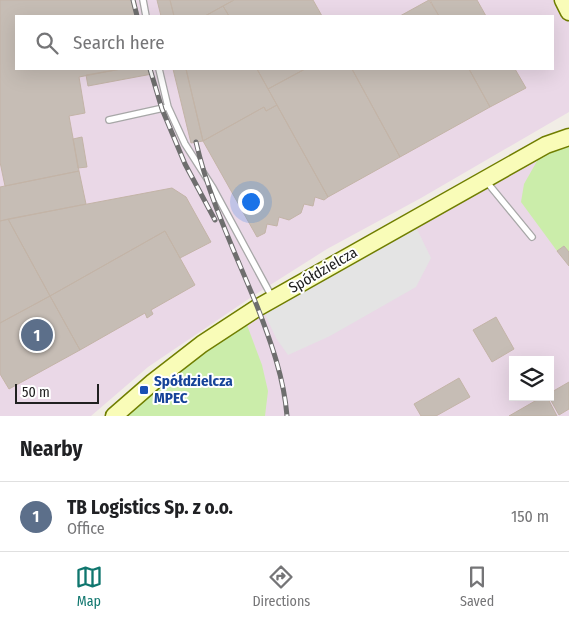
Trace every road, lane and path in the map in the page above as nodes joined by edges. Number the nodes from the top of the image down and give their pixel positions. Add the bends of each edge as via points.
1 (143, 0) edge
2 (563, 0) edge
3 (569, 12) edge
4 (146, 15) edge
5 (159, 70) edge
6 (168, 107) junction
7 (109, 120) dead end
8 (569, 126) edge
9 (569, 137) edge
10 (546, 144) junction
11 (485, 179) junction
12 (532, 237) dead end
13 (274, 299) junction
14 (114, 416) edge

1 - 4 lane
2 - 3 street
5 - 6 lane
6 - 7 lane
6 - 13 lane via 185,144
8 - 10 street, Spółdzielcza
9 - 10 street, Spółdzielcza
10 - 11 street, Spółdzielcza
11 - 12 lane
11 - 13 street, Spółdzielcza
13 - 14 street, Spółdzielcza via 202,344

